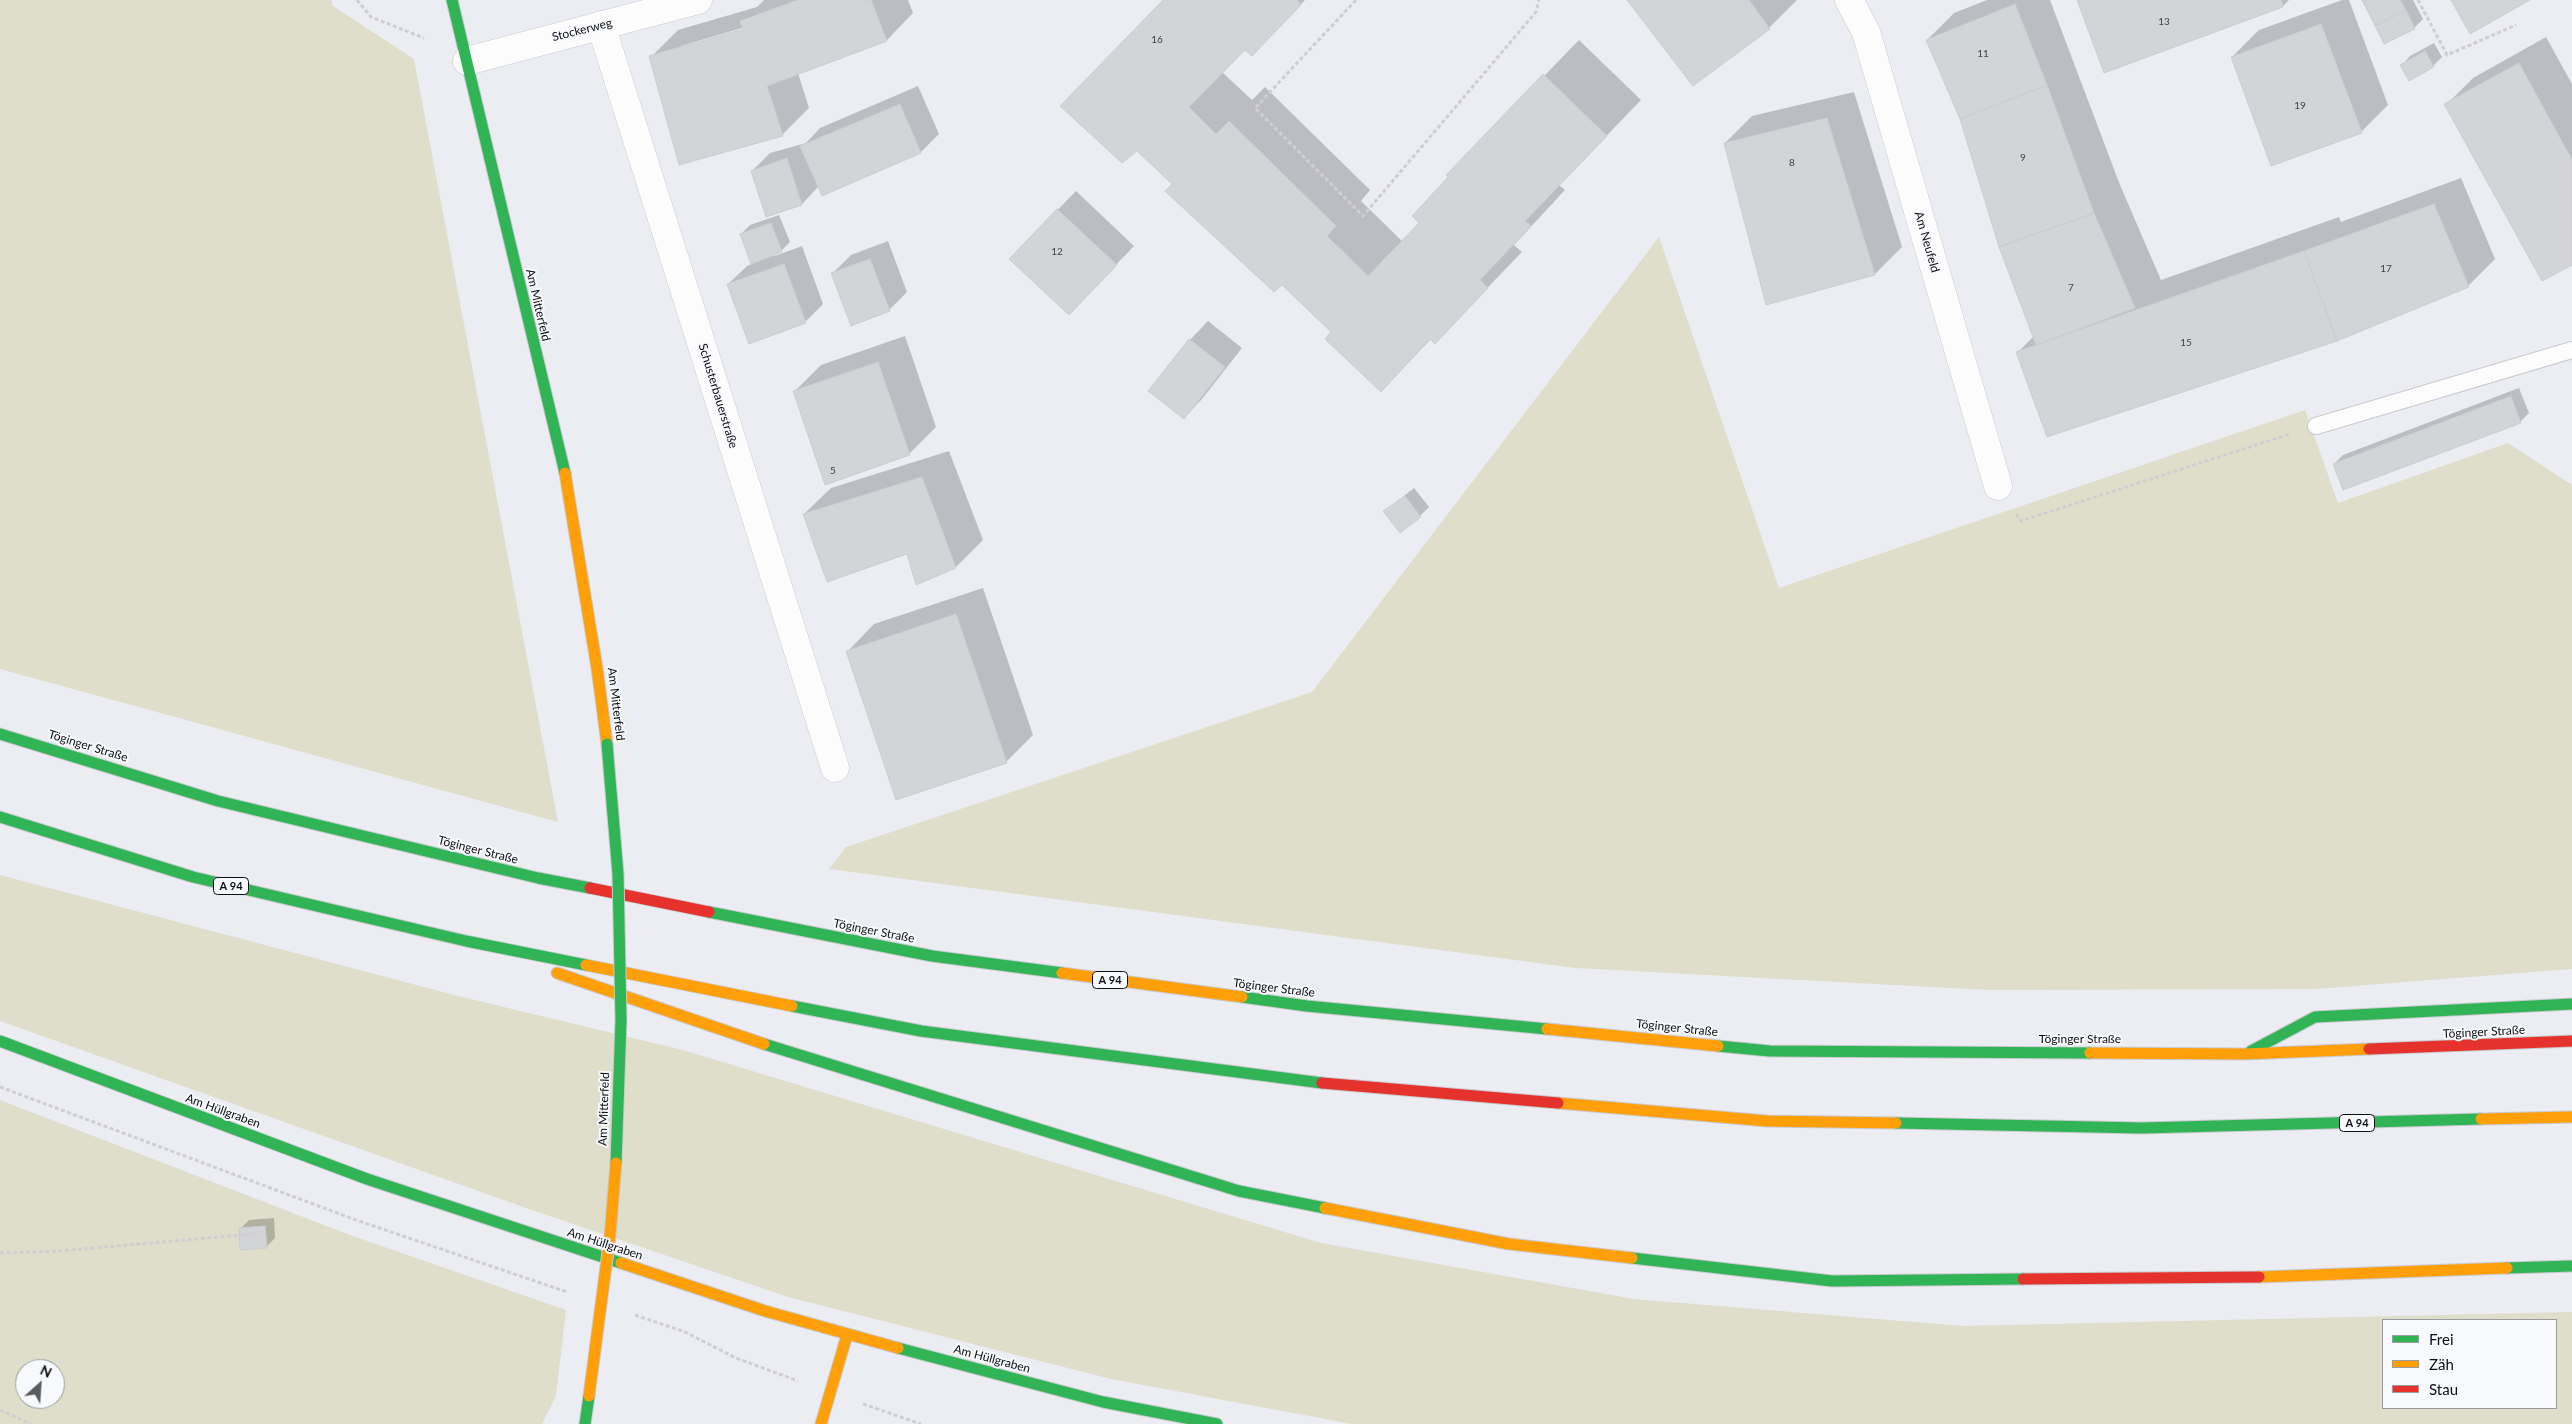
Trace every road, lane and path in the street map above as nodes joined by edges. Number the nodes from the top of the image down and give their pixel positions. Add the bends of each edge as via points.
1 (357, 0) edge
2 (452, 0) edge
3 (698, 0) edge
4 (1356, 0) edge
5 (1539, 0) edge
6 (1850, 0) edge
7 (2418, 0) edge
8 (601, 25) junction
9 (2516, 25) dead end
10 (467, 61) junction
11 (2572, 350) edge
12 (2316, 426) joint
13 (1998, 486) joint
14 (0, 734) edge
15 (835, 768) dead end
16 (0, 817) edge
17 (466, 941) junction
18 (2572, 1004) edge
19 (0, 1040) edge
20 (2572, 1041) edge
21 (2245, 1054) junction
22 (0, 1087) edge
23 (2572, 1117) edge
24 (254, 1234) dead end
25 (0, 1253) edge
26 (2572, 1266) edge
27 (569, 1292) dead end
28 (631, 1314) dead end
29 (847, 1335) junction
30 (831, 1392) junction
31 (0, 1410) edge
32 (902, 1419) junction
33 (31, 1424) edge
34 (585, 1424) edge
35 (821, 1424) edge
36 (899, 1424) edge
37 (921, 1424) edge
38 (1217, 1424) edge

1 - 10 path via 371,17 429,40
2 - 10 main road, Am Mitterfeld
3 - 8 street, Stockerweg
4 - 5 path via 1255,108 1363,216 1536,12
6 - 13 street, Am Neufeld via 1866,32
7 - 9 path via 2446,55
8 - 10 street, Stockerweg
8 - 15 street, Schusterbauerstraße
10 - 34 main road, Am Mitterfeld, bridge via 565,475 598,668 607,744 618,874 621,1020 617,1149 610,1236
11 - 12 lane
12 - 13 path via 2021,521
14 - 21 main road, Töginger Straße / A 94 via 218,801 538,878 932,956 1307,1006 1770,1051
16 - 17 main road, A 94 via 193,877
17 - 23 main road, A 94 via 930,1032 1298,1081 1748,1119 2142,1128
17 - 26 main road via 713,1028 1239,1191 1509,1244 1832,1281 2277,1277
18 - 21 main road via 2315,1017
19 - 29 main road, Am Hüllgraben via 367,1179 755,1308
20 - 21 main road, Töginger Straße / A 94
22 - 27 path via 356,1220
24 - 25 path
28 - 30 path via 685,1332 769,1372
29 - 30 main road
29 - 38 main road, Am Hüllgraben via 1103,1402
30 - 32 path
30 - 35 main road
31 - 33 path
32 - 36 path
32 - 37 path

